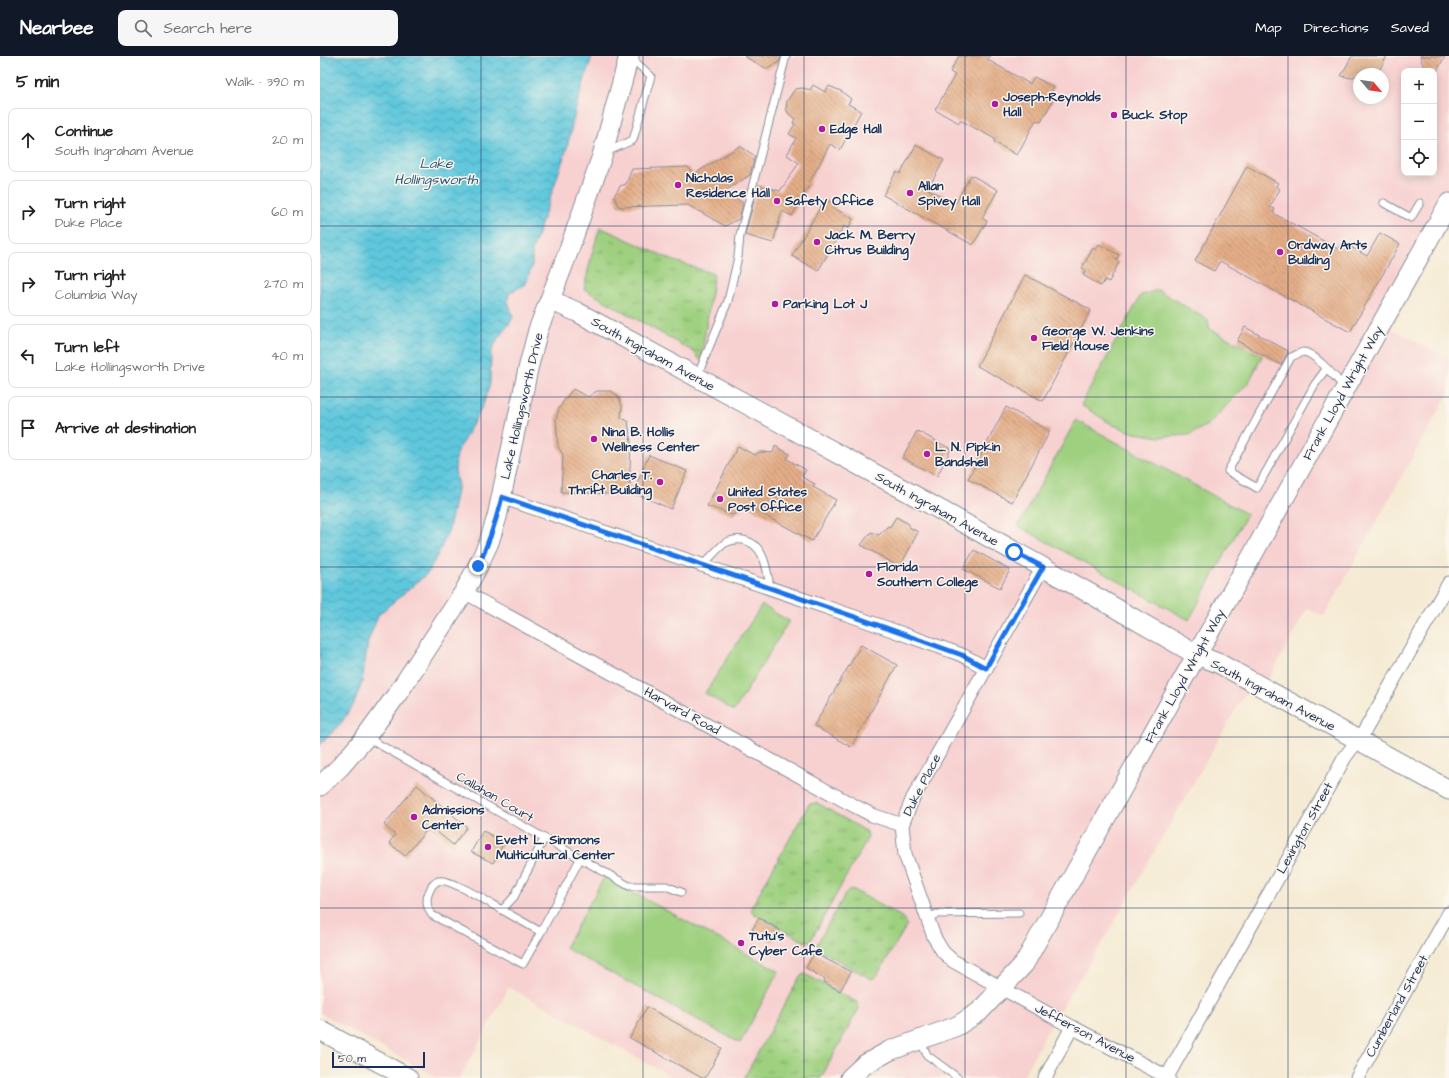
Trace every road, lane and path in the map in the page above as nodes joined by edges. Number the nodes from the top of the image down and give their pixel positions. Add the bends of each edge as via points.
1 (629, 56) edge
2 (786, 56) edge
3 (603, 153) junction
4 (1384, 203) dead end
5 (1420, 203) dead end
6 (1447, 212) edge
7 (550, 300) junction
8 (1326, 369) junction
9 (697, 378) junction
10 (1346, 389) junction
11 (502, 497) junction
12 (703, 565) junction
13 (1043, 567) junction
14 (1449, 583) edge
15 (770, 588) junction
16 (464, 592) junction
17 (1197, 655) junction
18 (986, 668) junction
19 (366, 737) junction
20 (1358, 741) junction
21 (320, 786) edge
22 (1449, 790) edge
23 (902, 825) junction
24 (544, 839) junction
25 (580, 859) junction
26 (681, 892) dead end
27 (502, 910) junction
28 (1019, 913) dead end
29 (1449, 913) edge
30 (927, 918) junction
31 (541, 932) junction
32 (1002, 988) junction
33 (1072, 1027) junction
34 (320, 1030) edge
35 (919, 1040) junction
36 (857, 1074) edge
37 (408, 1078) edge
38 (958, 1078) edge
39 (1045, 1078) edge
40 (1168, 1078) edge
41 (1357, 1078) edge

1 - 3 street, Lake Hollingsworth Drive
1 - 3 lane via 651,76 633,140
2 - 9 lane via 740,235 728,301
3 - 7 street, Lake Hollingsworth Drive
4 - 5 lane via 1411,218
6 - 10 street, Frank Lloyd Wright Way
7 - 9 street, South Ingraham Avenue via 577,312
7 - 11 street, Lake Hollingsworth Drive via 538,330 528,369
8 - 8 lane via 1309,354 1301,352 1291,357 1228,471 1257,488
8 - 10 lane
9 - 13 street, South Ingraham Avenue
10 - 17 street, Frank Lloyd Wright Way
11 - 12 street
11 - 16 street, Lake Hollingsworth Drive via 489,542
12 - 15 street
12 - 15 lane via 726,543 737,539 746,541 756,547 764,559
13 - 17 street, South Ingraham Avenue
13 - 18 street, Duke Place
14 - 20 street, Lexington Street
15 - 18 street via 962,655
16 - 19 street, Lake Hollingsworth Drive
16 - 23 street, Harvard Road via 849,803 872,815
17 - 20 street, South Ingraham Avenue via 1220,664
17 - 32 street, Frank Lloyd Wright Way via 1024,964
18 - 23 street, Duke Place via 913,798
19 - 21 street, Lake Hollingsworth Drive
19 - 24 lane, Callahan Court
20 - 22 street, South Ingraham Avenue
20 - 40 street, Lexington Street via 1342,763
23 - 30 street, Duke Place via 905,854
24 - 25 lane, Callahan Court
24 - 27 lane via 514,897
25 - 26 lane, Callahan Court via 630,886 666,886
25 - 31 lane
27 - 31 lane
27 - 31 lane via 448,881 439,880 432,885 426,897 427,909 432,915 523,964
28 - 30 lane via 937,914
29 - 41 street, Cumberland Street
30 - 32 street, Duke Place via 943,952
32 - 33 street, Jefferson Avenue
32 - 35 street, Frank Lloyd Wright Way via 979,1012 957,1026
33 - 39 street
33 - 40 street, Jefferson Avenue
34 - 37 street
35 - 36 street, Frank Lloyd Wright Way via 889,1051 864,1065
35 - 38 lane via 927,1055

